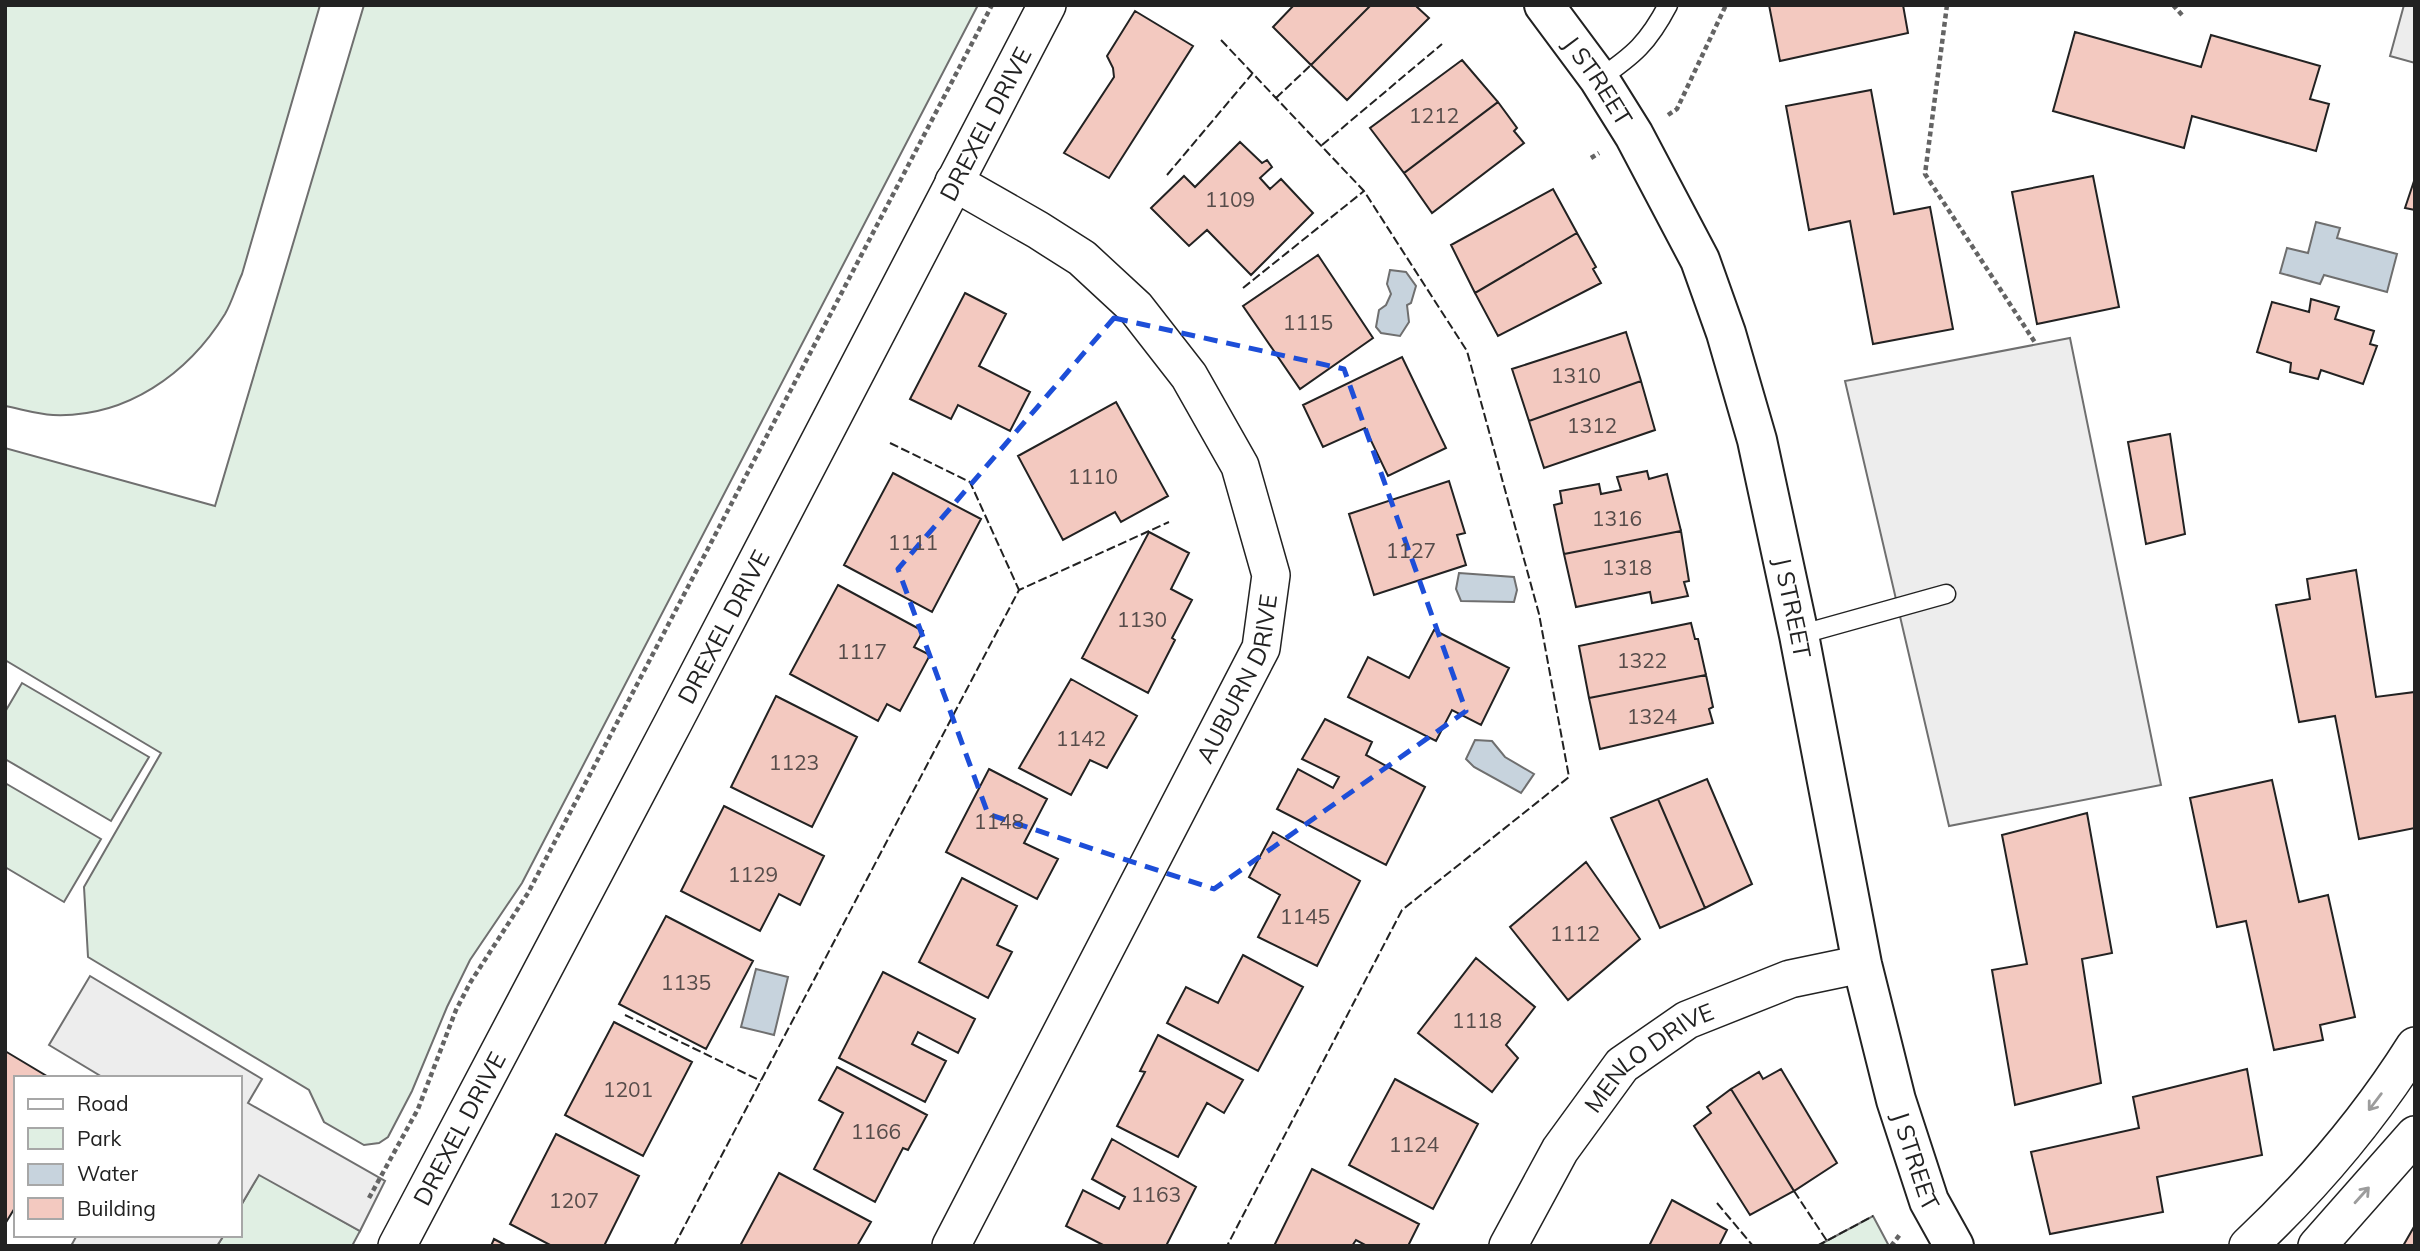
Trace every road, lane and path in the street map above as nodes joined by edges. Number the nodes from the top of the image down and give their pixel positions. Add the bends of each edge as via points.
1 (992, 5) edge
2 (1046, 5) edge
3 (1544, 5) edge
4 (1668, 5) edge
5 (1726, 5) edge
6 (1947, 5) edge
7 (2173, 5) edge
8 (2182, 15) dead end
9 (1599, 79) junction
10 (1667, 117) dead end
11 (954, 183) junction
12 (2036, 344) dead end
13 (1945, 594) dead end
14 (1799, 635) junction
15 (1862, 964) junction
16 (2415, 1046) edge
17 (2415, 1135) edge
18 (369, 1198) dead end
19 (397, 1246) edge
20 (951, 1246) edge
21 (1508, 1246) edge
22 (1954, 1246) edge
23 (2248, 1246) edge
24 (2317, 1246) edge

1 - 18 path via 528,893 456,1010 418,1109
2 - 11 street, DREXEL DRIVE
3 - 9 street, J STREET
4 - 9 lane via 1641,47
5 - 10 path via 1677,109
6 - 12 path via 1925,174
7 - 8 path
9 - 14 street, J STREET via 1634,135 1704,272 1726,333 1757,440
11 - 19 street, DREXEL DRIVE
11 - 20 street, AUBURN DRIVE via 1082,258 1136,308 1189,376 1240,466 1271,575 1261,648
13 - 14 lane
14 - 15 street, J STREET
15 - 21 street, MENLO DRIVE via 1790,979 1687,1020 1622,1065 1560,1150
15 - 22 street, J STREET via 1896,1100 1929,1201
16 -> 23 street via 2357,1126 2282,1214
24 -> 17 street

